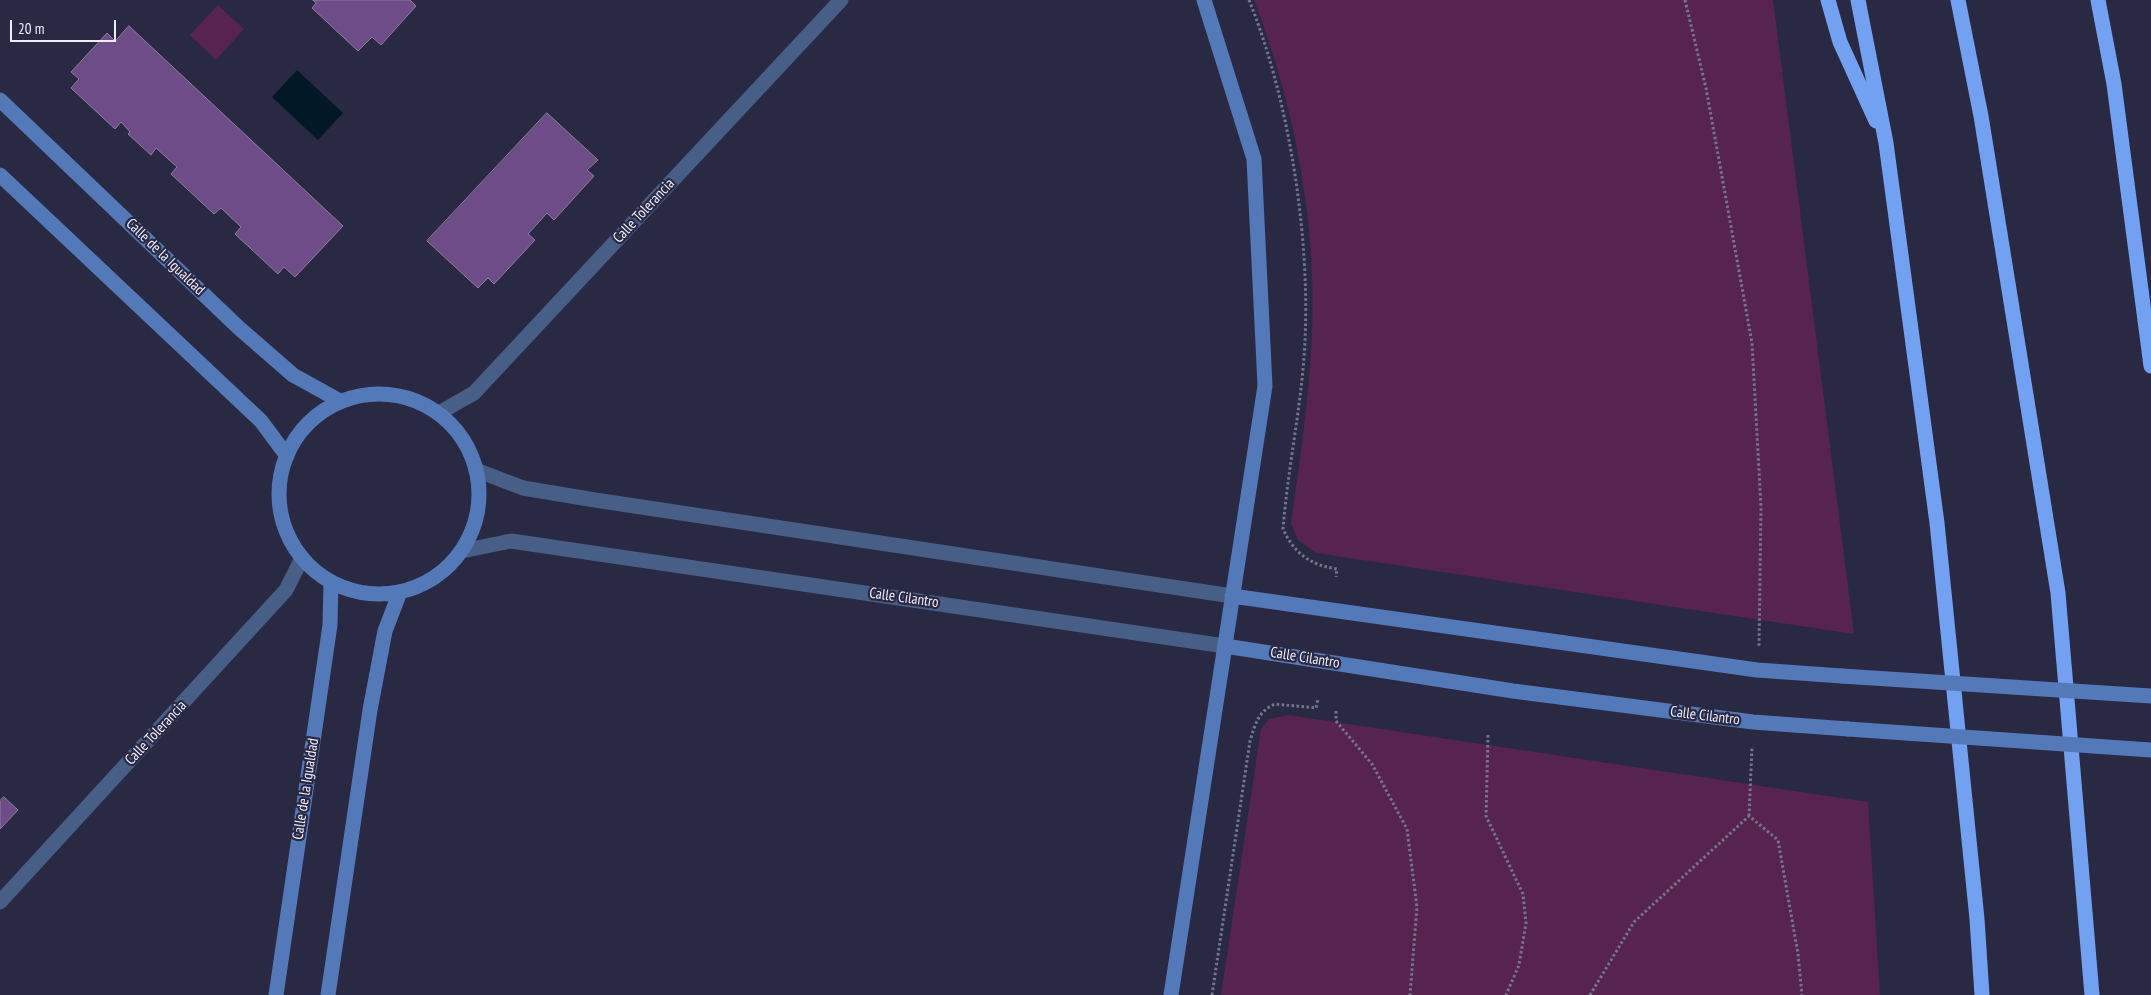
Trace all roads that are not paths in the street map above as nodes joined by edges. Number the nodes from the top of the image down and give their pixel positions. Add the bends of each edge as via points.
1 (841, 0) edge
2 (1204, 0) edge
3 (1828, 0) edge
4 (1858, 0) edge
5 (1958, 0) edge
6 (2098, 0) edge
7 (0, 100) edge
8 (1886, 143) junction
9 (0, 175) edge
10 (2151, 366) edge
11 (340, 401) junction
12 (439, 413) junction
13 (287, 456) junction
14 (476, 470) junction
15 (462, 551) junction
16 (302, 558) junction
17 (331, 582) junction
18 (400, 592) junction
19 (1232, 596) junction
20 (1225, 646) junction
21 (2151, 696) edge
22 (2151, 750) edge
23 (0, 902) edge
24 (276, 995) edge
25 (328, 995) edge
26 (1170, 995) edge
27 (1982, 995) edge
28 (2092, 995) edge

1 - 12 street, Calle Tolerancia via 474,393
2 - 19 street via 1254,160 1265,386
3 - 8 highway via 1840,42
4 - 8 highway
5 - 28 highway via 1982,116 2058,593
6 - 10 highway via 2114,84
7 - 11 street, Calle de la Igualdad via 293,376
8 - 27 highway via 1938,533
9 - 13 street via 260,421
11 - 12 street via 381,393 421,402
11 - 13 street via 318,414 299,433
12 - 14 street via 456,429
13 - 16 street via 280,482 280,509 288,534
14 - 15 street via 479,498 474,526
14 - 19 street via 524,488 595,500
15 - 18 street via 445,570 424,584
15 - 20 street, Calle Cilantro via 512,541
16 - 17 street
16 - 23 street, Calle Tolerancia via 286,590
17 - 18 street via 353,591 376,594
17 - 24 street, Calle de la Igualdad via 330,625
18 - 25 street via 385,631 370,710
19 - 20 street
19 - 21 street, bridge via 1738,667
20 - 22 street, Calle Cilantro, bridge via 1513,691 1754,722
20 - 26 street

